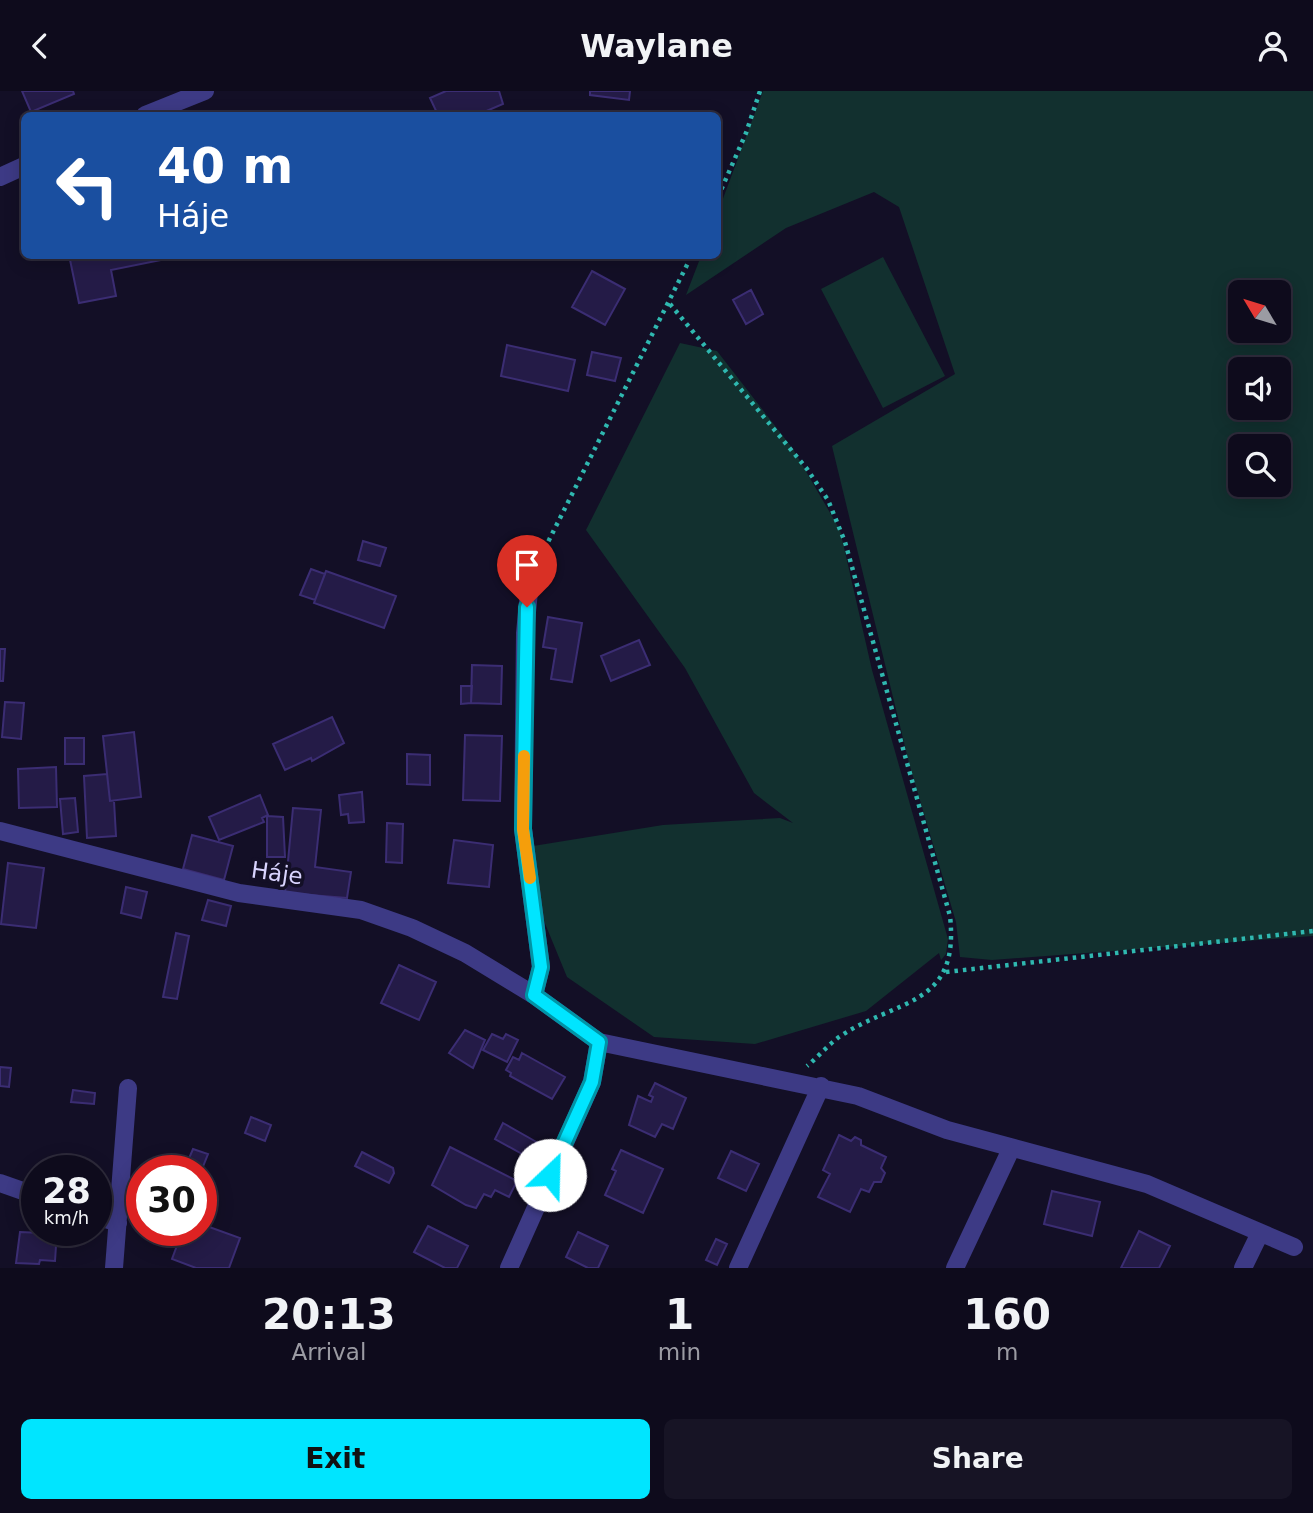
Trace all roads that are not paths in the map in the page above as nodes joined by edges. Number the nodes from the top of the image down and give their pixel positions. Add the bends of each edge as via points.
1 (205, 91) edge
2 (152, 112) edge
3 (21, 167) edge
4 (0, 177) edge
5 (530, 581) road end
6 (0, 831) edge
7 (534, 995) junction
8 (599, 1042) junction
9 (821, 1086) junction
10 (128, 1088) dead end
11 (1011, 1149) junction
12 (0, 1183) edge
13 (21, 1190) edge
14 (112, 1221) edge
15 (118, 1223) junction
16 (1259, 1233) junction
17 (1294, 1247) dead end
18 (114, 1268) edge
19 (509, 1268) edge
20 (738, 1268) edge
21 (955, 1268) edge
22 (1242, 1268) edge

1 - 2 street
3 - 4 street
5 - 7 street via 525,633 523,829 541,967
6 - 7 street, Háje via 239,893 361,910 465,953
7 - 8 street, Háje
8 - 9 street
8 - 19 street via 592,1082
9 - 11 street
9 - 20 street
10 - 15 street
11 - 16 street via 1147,1184
11 - 21 street
12 - 13 street
14 - 15 street
15 - 18 street
16 - 17 street
16 - 22 street

